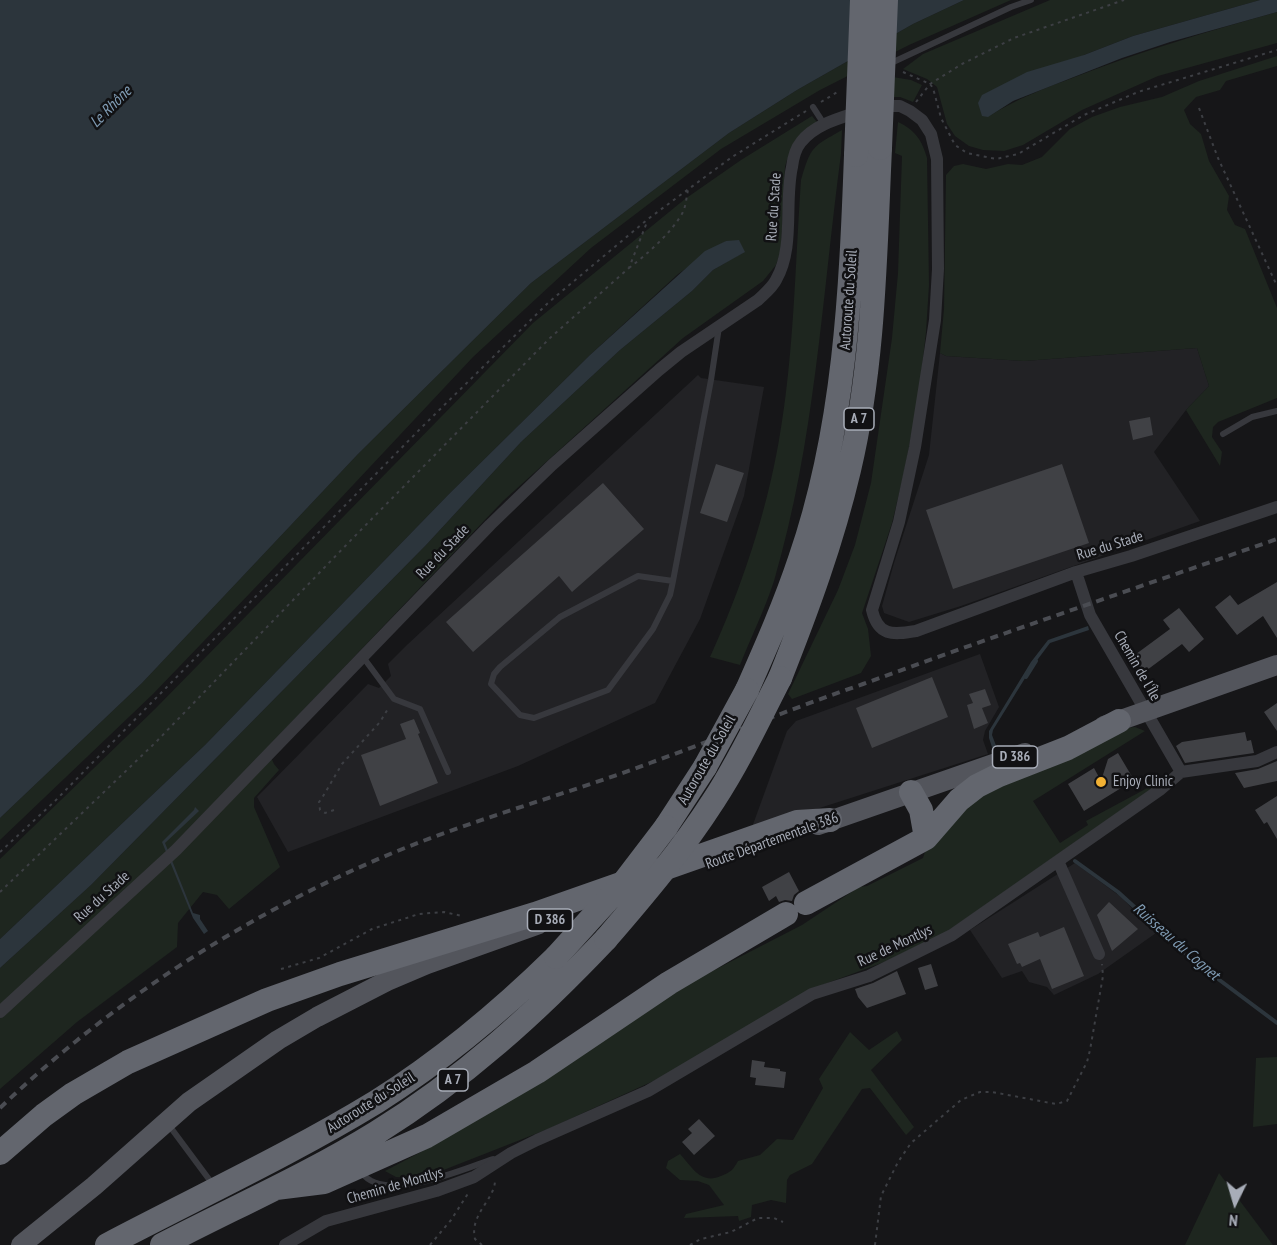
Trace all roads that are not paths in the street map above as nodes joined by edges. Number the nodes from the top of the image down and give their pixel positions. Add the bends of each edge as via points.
1 (862, 0) edge
2 (886, 0) edge
3 (1031, 0) edge
4 (887, 65) road end
5 (813, 106) road end
6 (824, 125) junction
7 (719, 327) junction
8 (1277, 411) edge
9 (1223, 434) dead end
10 (1277, 507) edge
11 (1076, 572) junction
12 (673, 581) junction
13 (363, 657) junction
14 (1277, 665) edge
15 (1146, 711) junction
16 (1119, 721) junction
17 (1277, 752) edge
18 (448, 772) dead end
19 (1181, 772) junction
20 (911, 792) junction
21 (830, 820) junction
22 (927, 838) junction
23 (1058, 861) junction
24 (1099, 954) road end
25 (0, 1012) edge
26 (166, 1122) junction
27 (0, 1153) edge
28 (511, 1153) junction
29 (358, 1167) junction
30 (276, 1188) junction
31 (216, 1189) junction
32 (21, 1245) edge
33 (107, 1245) edge
34 (162, 1245) edge
35 (285, 1245) edge

1 - 31 highway, Autoroute du Soleil / A 7, bridge via 846,344 837,411 801,558 747,690 705,767 666,827 624,882 556,957 459,1044 376,1102
2 - 30 highway, Autoroute du Soleil / A 7, bridge via 872,302 859,417 823,566 780,678 753,731 714,800 680,849 634,908 555,993 472,1066 375,1134
3 - 4 lane
5 - 6 lane
6 - 7 street, Rue du Stade via 800,143 793,159 786,244 776,280 758,300
6 - 11 street, Rue du Stade via 883,105 900,106 922,120 931,134 937,159 935,320 915,447 899,522 874,599 874,620 879,628 890,633 916,631
7 - 12 lane
7 - 13 street, Rue du Stade via 659,370 552,465
8 - 9 lane via 1252,417
10 - 11 street, Rue du Stade
11 - 15 street, Chemin de l'Île via 1090,615
12 - 12 lane via 653,629 608,690 534,718 520,715 491,684 500,667 560,617 638,576
13 - 18 lane via 394,699 420,709
13 - 25 street, Rue du Stade via 176,850
14 - 15 main road, Route Départementale 386 / D 386
15 - 16 main road, Route Départementale 386 / D 386
15 - 19 street, Chemin de l'Île
16 - 20 main road, Route Départementale 386 / D 386
16 - 22 highway via 1068,748 977,786 959,800
17 - 19 street via 1257,761
19 - 23 street, Rue de Montlys
20 - 21 main road, Route Départementale 386 / D 386
20 - 22 highway via 921,810
21 - 26 main road, Route Départementale 386 / D 386 via 427,964 352,998 220,1078
21 - 27 highway via 797,822 234,1013 128,1062 73,1094
22 - 29 highway via 669,982 481,1106
23 - 24 street
23 - 28 street, Rue de Montlys via 952,935 869,976 812,994 648,1091
26 - 31 lane
26 - 32 main road, D 386
28 - 29 lane via 405,1185 372,1182
28 - 35 street, Chemin de Montlys via 463,1182 326,1221
29 - 30 highway via 324,1182
30 - 34 highway, Autoroute du Soleil / A 7
31 - 33 highway, Autoroute du Soleil / A 7

